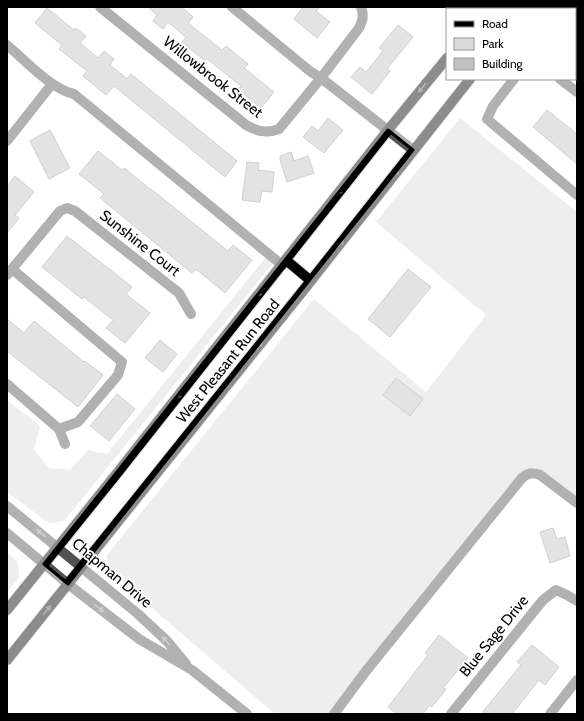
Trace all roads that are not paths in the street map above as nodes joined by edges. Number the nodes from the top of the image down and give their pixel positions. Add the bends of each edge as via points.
1 (100, 7) edge
2 (232, 7) edge
3 (361, 7) edge
4 (7, 45) edge
5 (446, 59) edge
6 (321, 78) junction
7 (469, 80) edge
8 (513, 80) edge
9 (561, 80) edge
10 (52, 84) junction
11 (577, 92) edge
12 (388, 130) junction
13 (7, 141) edge
14 (414, 150) junction
15 (577, 195) edge
16 (284, 263) junction
17 (10, 272) edge
18 (311, 281) junction
19 (191, 314) dead end
20 (7, 384) edge
21 (59, 429) junction
22 (65, 444) dead end
23 (577, 503) edge
24 (7, 506) edge
25 (7, 533) edge
26 (58, 547) junction
27 (44, 564) junction
28 (82, 567) junction
29 (68, 584) junction
30 (577, 601) edge
31 (7, 610) edge
32 (7, 660) edge
33 (192, 670) junction
34 (577, 680) edge
35 (247, 714) edge
36 (334, 714) edge
37 (451, 714) edge
38 (550, 714) edge

1 - 6 street, Willowbrook Street via 254,129 273,132 279,129
2 - 6 street
3 - 6 street via 363,20 359,28
4 - 10 street
5 -> 12 main road, West Pleasant Run Road
6 - 12 street
7 - 14 main road, West Pleasant Run Road
8 - 15 street via 493,106 487,119
9 - 11 street
10 - 13 street
10 - 16 street via 74,94
12 - 14 street
12 -> 16 main road, West Pleasant Run Road
18 -> 14 main road, West Pleasant Run Road
16 - 18 main road
16 -> 26 main road, West Pleasant Run Road
17 - 19 street, Sunshine Court via 60,211 67,208 75,211 180,293
17 - 21 street via 122,362 118,375 78,422
28 -> 18 main road, West Pleasant Run Road
20 - 21 street
21 - 22 street
23 - 36 street via 540,475 533,473 522,478
26 -> 24 street, Chapman Drive
25 - 27 street, Chapman Drive
26 - 27 main road, West Pleasant Run Road
26 - 28 street, Chapman Drive
27 - 29 street, Chapman Drive
27 - 31 main road, West Pleasant Run Road
28 - 29 main road, West Pleasant Run Road
33 -> 28 street, Chapman Drive via 167,641
32 -> 29 main road, West Pleasant Run Road
29 -> 33 street, Chapman Drive via 139,639
30 - 37 street, Blue Sage Drive via 556,590 543,600
33 - 35 street, Chapman Drive
34 - 38 street

